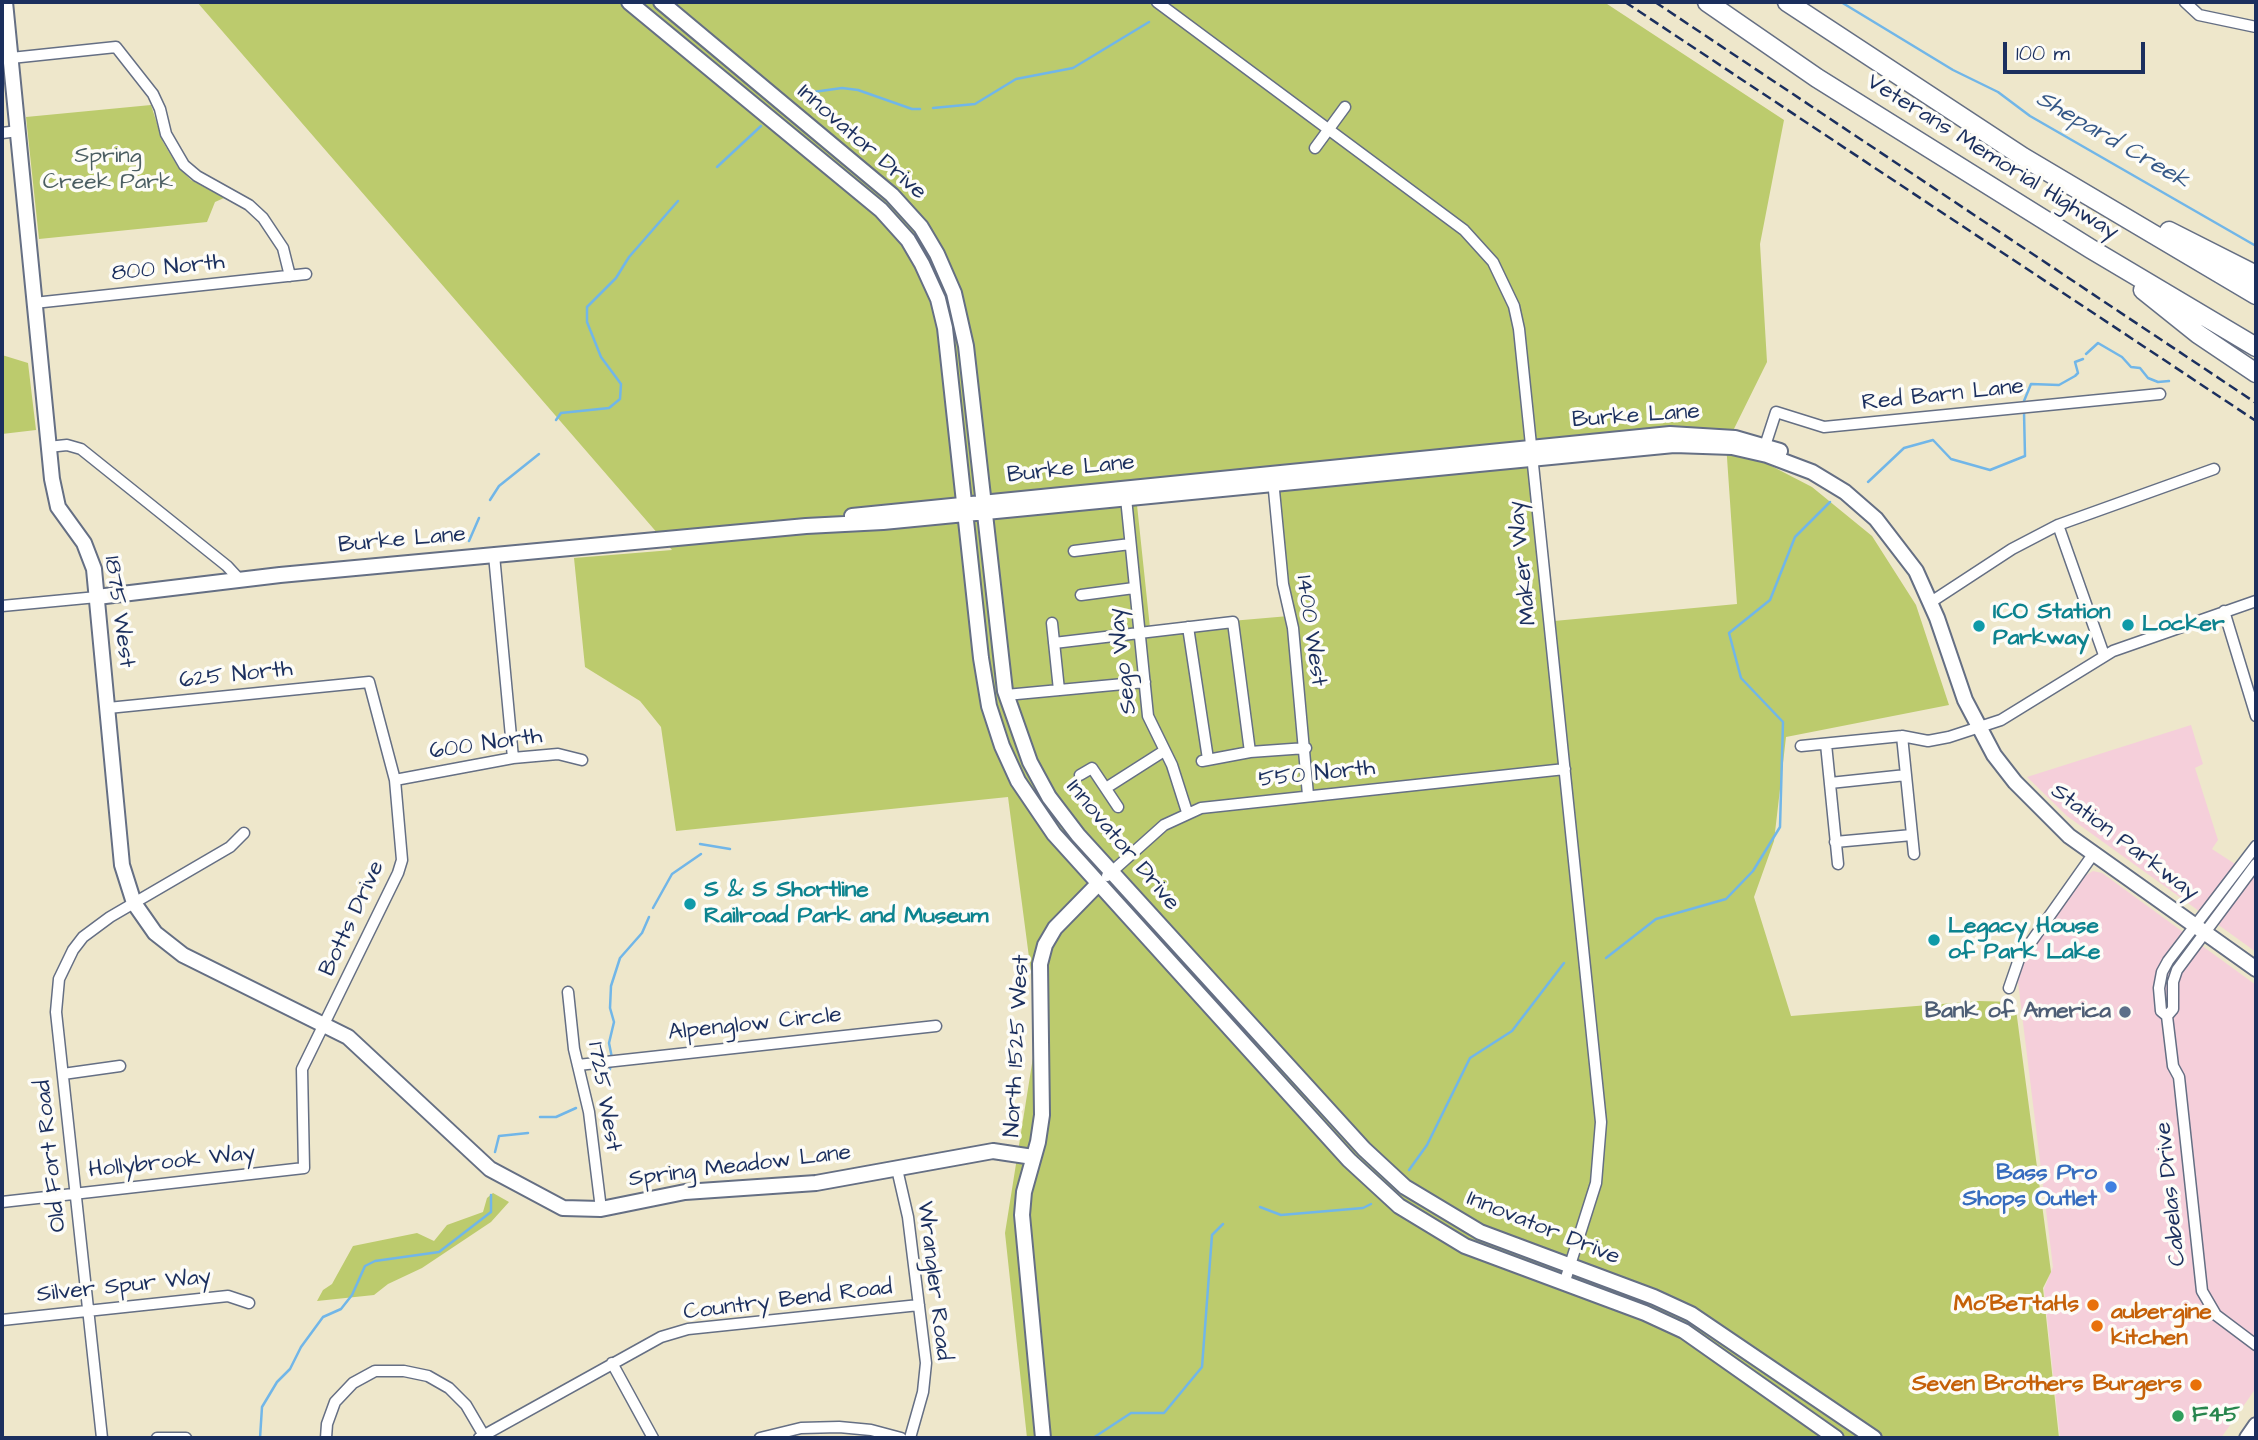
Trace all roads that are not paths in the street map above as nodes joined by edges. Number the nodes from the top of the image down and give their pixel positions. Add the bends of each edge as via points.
1 (5, 2) edge
2 (629, 2) edge
3 (661, 2) edge
4 (1157, 2) edge
5 (1707, 2) edge
6 (1787, 2) edge
7 (2185, 2) edge
8 (2256, 27) edge
9 (11, 58) junction
10 (1345, 107) dead end
11 (1329, 129) junction
12 (18, 131) junction
13 (2, 133) edge
14 (1315, 148) dead end
15 (2023, 157) junction
16 (2091, 249) junction
17 (306, 274) dead end
18 (2256, 275) edge
19 (290, 276) junction
20 (2256, 295) edge
21 (34, 303) junction
22 (2256, 347) edge
23 (2256, 373) edge
24 (2160, 394) dead end
25 (48, 447) junction
26 (1764, 449) junction
27 (1532, 453) junction
28 (1801, 467) joint
29 (2214, 469) dead end
30 (1273, 478) junction
31 (1126, 498) junction
32 (984, 507) junction
33 (965, 509) junction
34 (2058, 525) junction
35 (1130, 544) junction
36 (1074, 551) dead end
37 (494, 555) junction
38 (239, 579) junction
39 (1135, 588) junction
40 (1081, 595) dead end
41 (97, 597) junction
42 (2256, 601) edge
43 (1931, 602) junction
44 (2, 606) edge
45 (2224, 611) junction
46 (1052, 623) dead end
47 (1188, 627) junction
48 (1139, 633) junction
49 (1054, 643) junction
50 (2104, 655) junction
51 (369, 682) joint
52 (1145, 682) junction
53 (1059, 690) junction
54 (1006, 695) junction
55 (107, 708) junction
56 (2256, 716) edge
57 (1979, 727) junction
58 (1902, 736) junction
59 (1826, 744) junction
60 (1801, 746) dead end
61 (1306, 748) junction
62 (1164, 751) junction
63 (1250, 752) junction
64 (513, 758) junction
65 (582, 760) dead end
66 (1565, 769) junction
67 (1080, 775) dead end
68 (1906, 775) junction
69 (395, 779) junction
70 (1830, 783) junction
71 (1106, 788) junction
72 (1308, 795) junction
73 (1118, 807) dead end
74 (1187, 812) junction
75 (244, 833) dead end
76 (1912, 835) junction
77 (1835, 842) junction
78 (2256, 846) edge
79 (2094, 853) junction
80 (1914, 854) dead end
81 (1838, 864) dead end
82 (2256, 864) edge
83 (1111, 872) junction
84 (1099, 883) junction
85 (134, 903) junction
86 (2200, 929) junction
87 (2256, 969) edge
88 (2009, 988) dead end
89 (568, 992) dead end
90 (324, 1025) junction
91 (936, 1026) dead end
92 (578, 1065) junction
93 (120, 1066) dead end
94 (63, 1074) junction
95 (1033, 1157) junction
96 (304, 1168) joint
97 (897, 1169) junction
98 (76, 1193) junction
99 (2, 1202) edge
100 (601, 1209) junction
101 (1570, 1266) junction
102 (1564, 1284) junction
103 (249, 1303) dead end
104 (919, 1305) junction
105 (88, 1311) junction
106 (2, 1320) edge
107 (2256, 1345) edge
108 (612, 1363) junction
109 (2256, 1425) edge
110 (481, 1436) edge
111 (102, 1438) edge
112 (156, 1438) edge
113 (186, 1438) edge
114 (326, 1438) edge
115 (653, 1438) edge
116 (760, 1438) edge
117 (901, 1438) edge
118 (910, 1438) edge
119 (1042, 1438) edge
120 (1836, 1438) edge
121 (1874, 1438) edge
122 (2248, 1438) edge

1 - 9 street, 1875 West
2 - 33 street, Innovator Drive via 881,210 908,240 933,287 944,321
3 - 32 street, Innovator Drive via 892,195 925,233 946,273 964,329
4 - 11 street, Maker Way
5 - 16 highway, Veterans Memorial Highway via 1817,78
6 - 15 highway, Veterans Memorial Highway
7 - 8 street via 2199,15
9 - 12 street, 1875 West
9 - 19 street via 116,47 153,94 166,134 184,164 263,218 283,248
10 - 11 street
11 - 14 street
11 - 27 street, Maker Way via 1464,230 1500,272 1519,329
12 - 13 street
12 - 21 street, 1875 West
15 - 18 highway
15 - 20 highway, Veterans Memorial Highway
16 - 22 highway, Veterans Memorial Highway
16 - 23 highway via 2198,334
17 - 19 street, 800 North
19 - 21 street, 800 North
21 - 25 street, 1875 West
24 - 26 street, Red Barn Lane via 1824,427 1776,412
25 - 38 street via 81,449
25 - 41 street, 1875 West via 58,507 90,555
26 - 27 street, Burke Lane via 1686,444
26 - 28 street, Burke Lane
27 - 30 street, Burke Lane
27 - 66 street, Maker Way
28 - 43 street, Station Parkway via 1834,484 1876,519 1907,557
29 - 34 street
30 - 31 street, Burke Lane
30 - 32 street, Burke Lane
30 - 61 street, 1400 West
31 - 32 street, Burke Lane
31 - 35 street, Sego Way
32 - 33 street, Burke Lane
32 - 54 street, Innovator Drive
33 - 37 street, Burke Lane
33 - 84 street, Innovator Drive via 983,674 995,726 1014,773 1036,809
34 - 43 street
34 - 50 street
35 - 36 street
35 - 39 street, Sego Way
37 - 38 street, Burke Lane
37 - 64 street
38 - 41 street, Burke Lane
39 - 40 street
39 - 48 street, Sego Way
41 - 44 street, Burke Lane
41 - 55 street, 1875 West
42 - 45 street
43 - 57 street, Station Parkway via 1959,686
45 - 50 street
45 - 56 street
46 - 49 street
47 - 48 street
47 - 63 street via 1233,622
47 - 63 street via 1205,760
48 - 49 street
48 - 52 street, Sego Way
49 - 53 street
50 - 57 street via 2001,720
51 - 55 street, 625 North
51 - 69 street, Botts Drive
52 - 53 street
52 - 62 street, Sego Way via 1148,716
53 - 54 street
54 - 83 street, Innovator Drive via 1022,744 1049,797
55 - 85 street, 1875 West via 122,866
57 - 58 street via 1934,740
57 - 79 street, Station Parkway via 2003,768 2027,796
58 - 59 street
58 - 68 street
59 - 60 street
59 - 70 street
61 - 63 street
61 - 72 street, 1400 West
62 - 71 street
62 - 74 street, Sego Way
64 - 65 street, 600 North via 558,754
64 - 69 street, 600 North
66 - 72 street, 550 North
66 - 101 street, Maker Way via 1602,1139 1596,1183
67 - 71 street via 1092,768
68 - 70 street
68 - 76 street
69 - 90 street, Botts Drive via 402,848 398,873
70 - 77 street
71 - 73 street
72 - 74 street, 550 North
74 - 83 street, 550 North via 1164,825
75 - 85 street, Old Fort Road via 230,847
76 - 77 street
76 - 80 street
77 - 81 street
78 - 86 street
79 - 86 street, Station Parkway
79 - 88 street via 2019,959
82 - 86 street
83 - 84 street, 550 North
83 - 101 street, Innovator Drive via 1390,1175 1464,1224
84 - 95 street, North 1525 West via 1062,919 1042,955 1042,1115
84 - 102 street, Innovator Drive via 1386,1196 1449,1238
85 - 90 street, Spring Meadow Lane via 155,933 183,955
85 - 94 street, Old Fort Road via 83,937 65,964 56,1004
86 - 87 street, Station Parkway
86 - 107 street, Cabelas Drive via 2174,976 2173,1009 2167,1016 2173,1066 2179,1076 2202,1291 2216,1315
89 - 92 street, 1725 West
90 - 96 street, Botts Drive via 302,1069
90 - 100 street, Spring Meadow Lane via 348,1037 490,1169 563,1208
91 - 92 street, Alpenglow Circle
92 - 100 street, 1725 West
93 - 94 street
94 - 98 street, Old Fort Road
95 - 97 street, Spring Meadow Lane via 993,1151
95 - 119 street, North 1525 West via 1022,1226
96 - 98 street, Hollybrook Way
97 - 100 street, Spring Meadow Lane via 816,1183 685,1192
97 - 104 street, Wrangler Road
98 - 99 street, Hollybrook Way
98 - 105 street, Old Fort Road
101 - 102 street, Maker Way
101 - 121 street, Innovator Drive via 1691,1314
102 - 120 street, Innovator Drive via 1684,1331
103 - 105 street, Silver Spur Way via 228,1296
104 - 108 street, Country Bend Road via 688,1329 661,1337
104 - 118 street, Wrangler Road via 925,1378
105 - 106 street, Silver Spur Way
105 - 111 street, Old Fort Road
108 - 110 street, Country Bend Road
108 - 115 street
109 - 122 street
110 - 114 street via 466,1405 449,1388 428,1376 375,1371 353,1383 335,1402
112 - 113 street
116 - 117 street via 801,1428 839,1427

